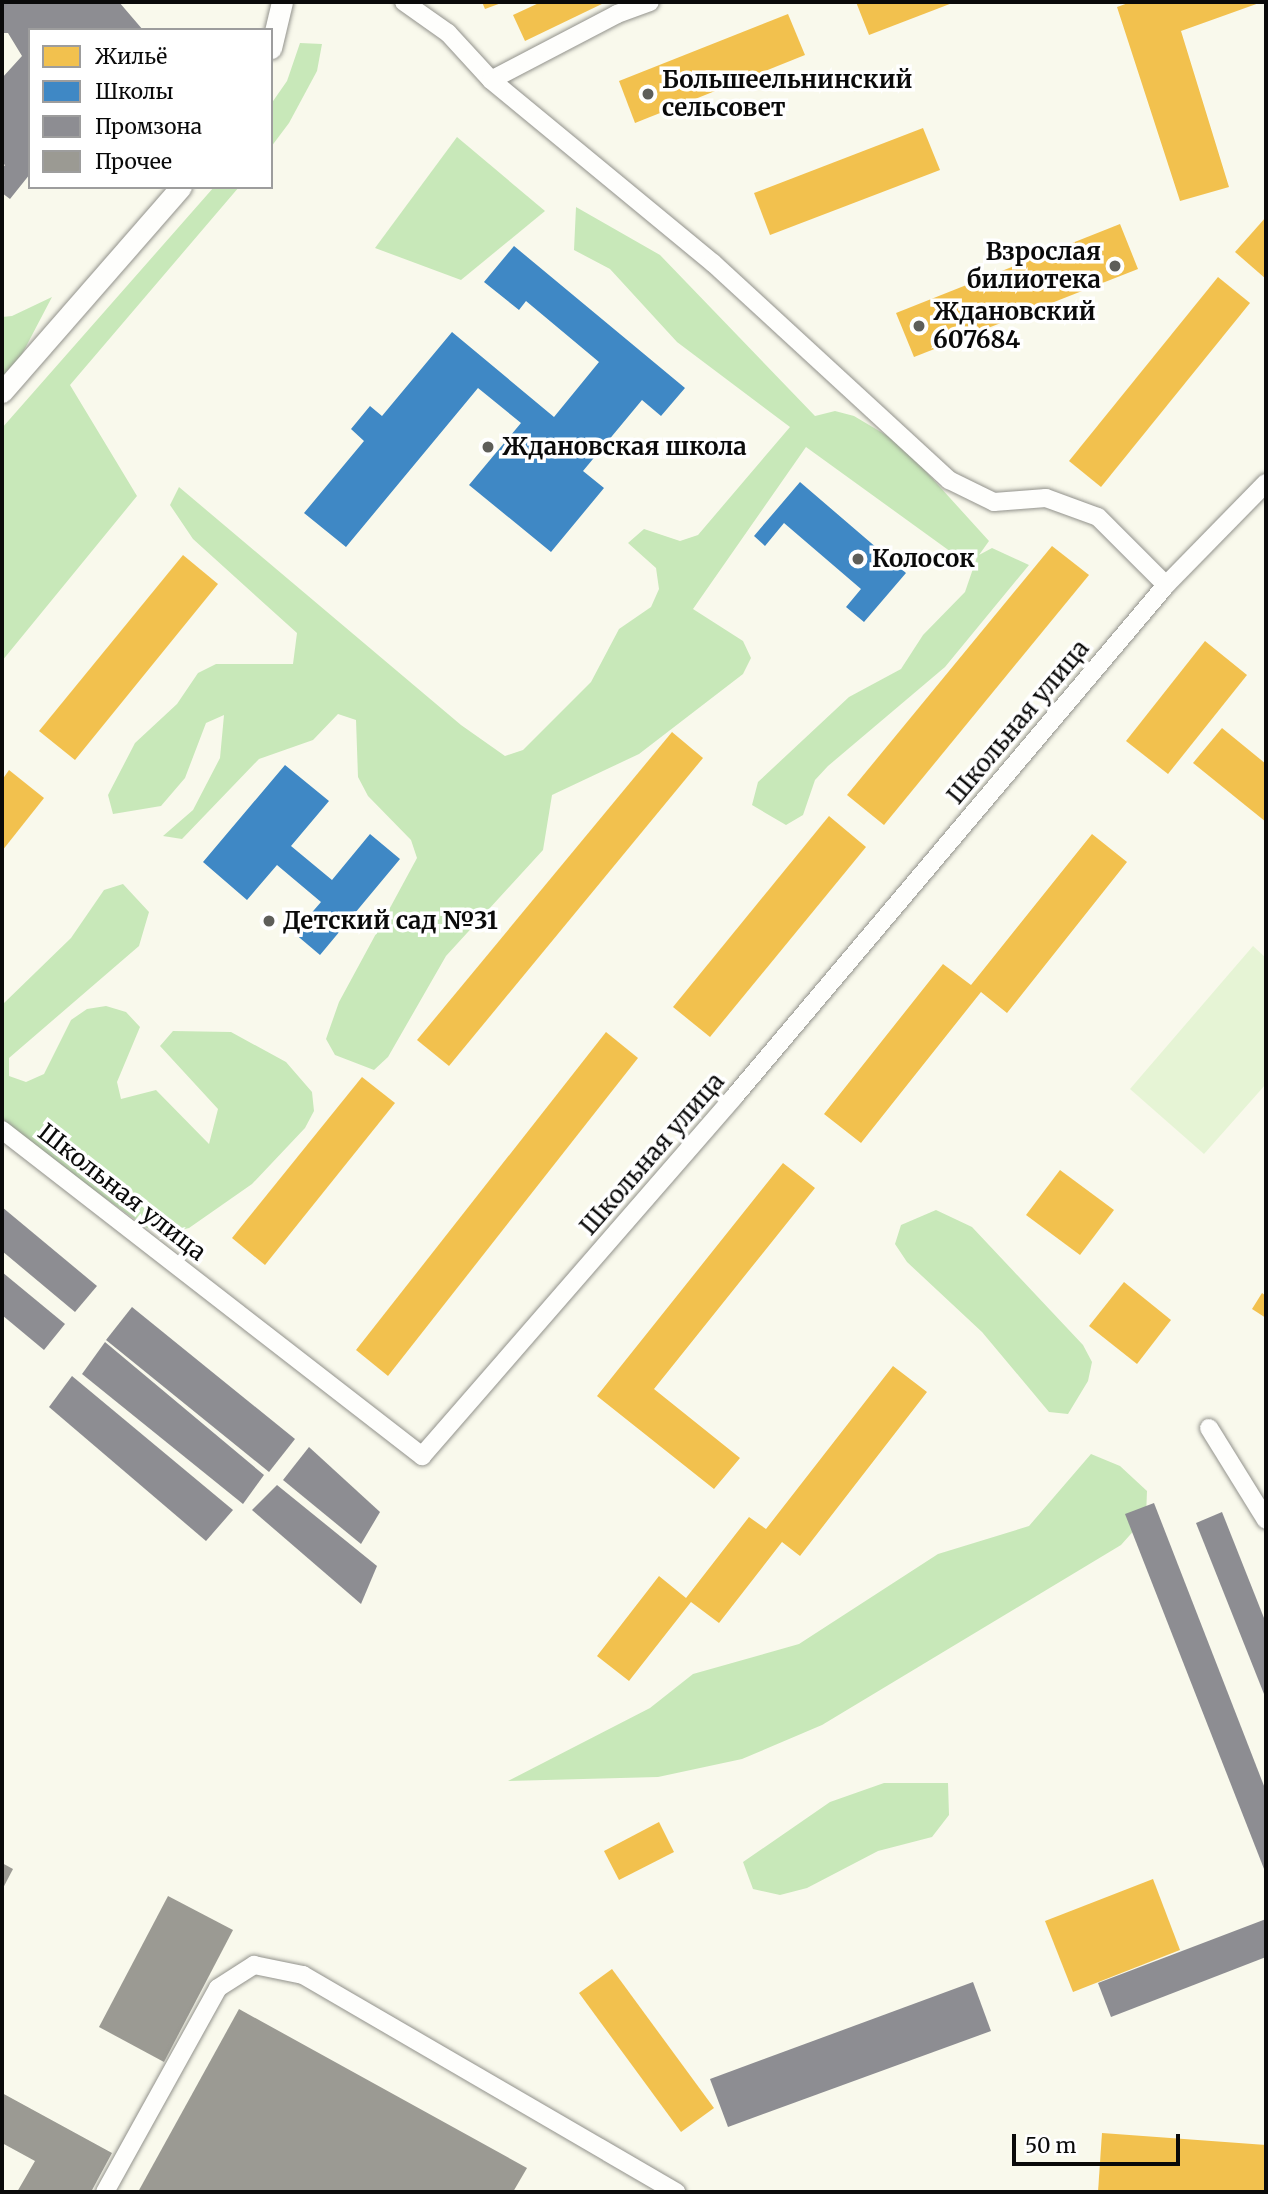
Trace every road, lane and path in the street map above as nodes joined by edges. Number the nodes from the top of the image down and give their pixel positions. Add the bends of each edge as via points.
1 (282, 2) edge
2 (404, 2) edge
3 (650, 2) edge
4 (273, 40) edge
5 (491, 80) junction
6 (179, 189) edge
7 (2, 392) edge
8 (1266, 483) edge
9 (1166, 585) junction
10 (2, 1130) edge
11 (1209, 1428) dead end
12 (1266, 1520) edge
13 (105, 2192) edge
14 (676, 2192) edge

1 - 4 street
2 - 5 street via 448,33
3 - 5 street via 617,14
5 - 9 street via 713,263 949,480 994,502 1046,498 1098,517
6 - 7 street
8 - 9 street, Школьная улица
9 - 10 street, Школьная улица via 734,1097 422,1456
11 - 12 street
13 - 14 street via 218,1988 254,1965 303,1975

